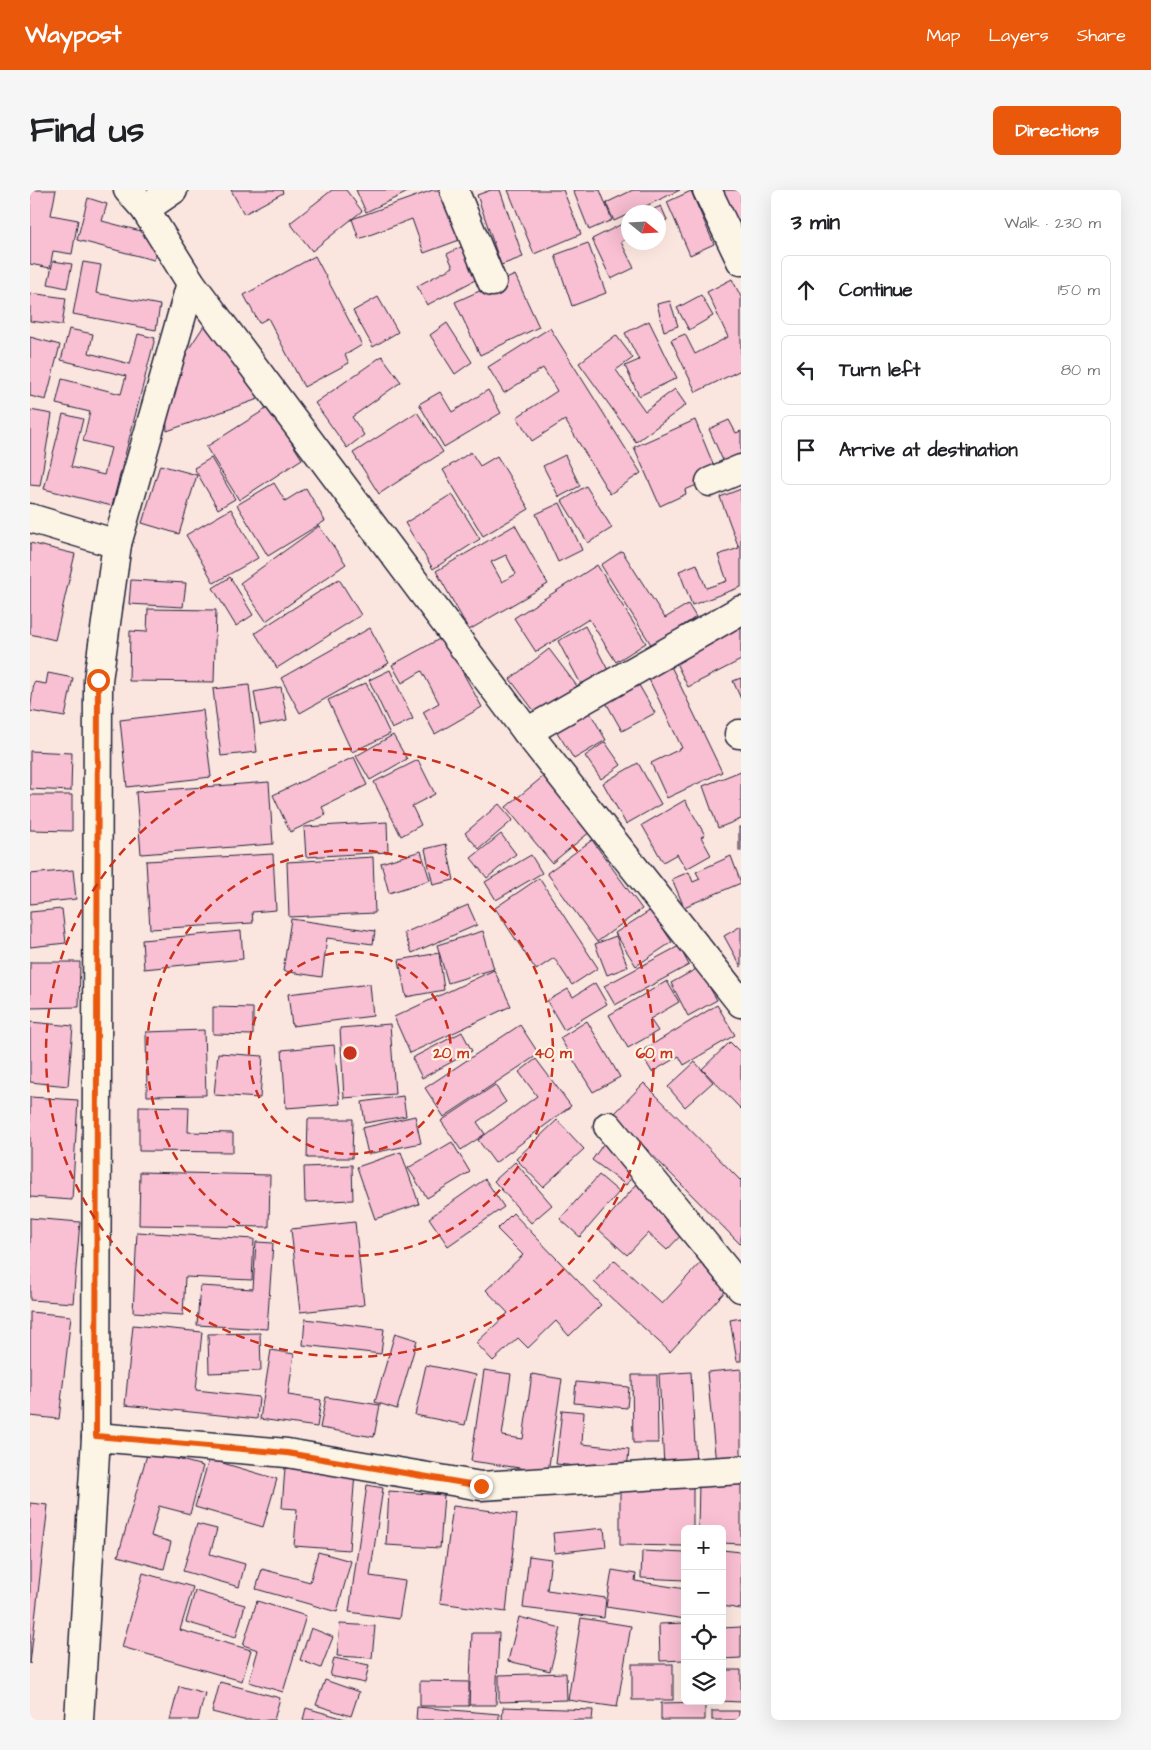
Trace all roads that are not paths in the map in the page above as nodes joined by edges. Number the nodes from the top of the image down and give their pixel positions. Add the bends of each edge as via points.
1 (172, 190) edge
2 (454, 190) edge
3 (708, 190) edge
4 (137, 199) edge
5 (741, 261) edge
6 (492, 282) dead end
7 (191, 283) junction
8 (741, 469) edge
9 (710, 482) dead end
10 (30, 518) edge
11 (117, 544) junction
12 (741, 610) edge
13 (527, 732) junction
14 (741, 1003) edge
15 (608, 1126) dead end
16 (741, 1288) edge
17 (96, 1436) junction
18 (741, 1470) edge
19 (79, 1720) edge

1 - 4 street
2 - 6 street
3 - 5 street
4 - 7 street
7 - 11 street
7 - 13 street
8 - 9 street
10 - 11 street
11 - 17 street via 98,680
12 - 13 street
13 - 14 street
15 - 16 street
17 - 18 street via 287,1453 481,1486
17 - 19 street

